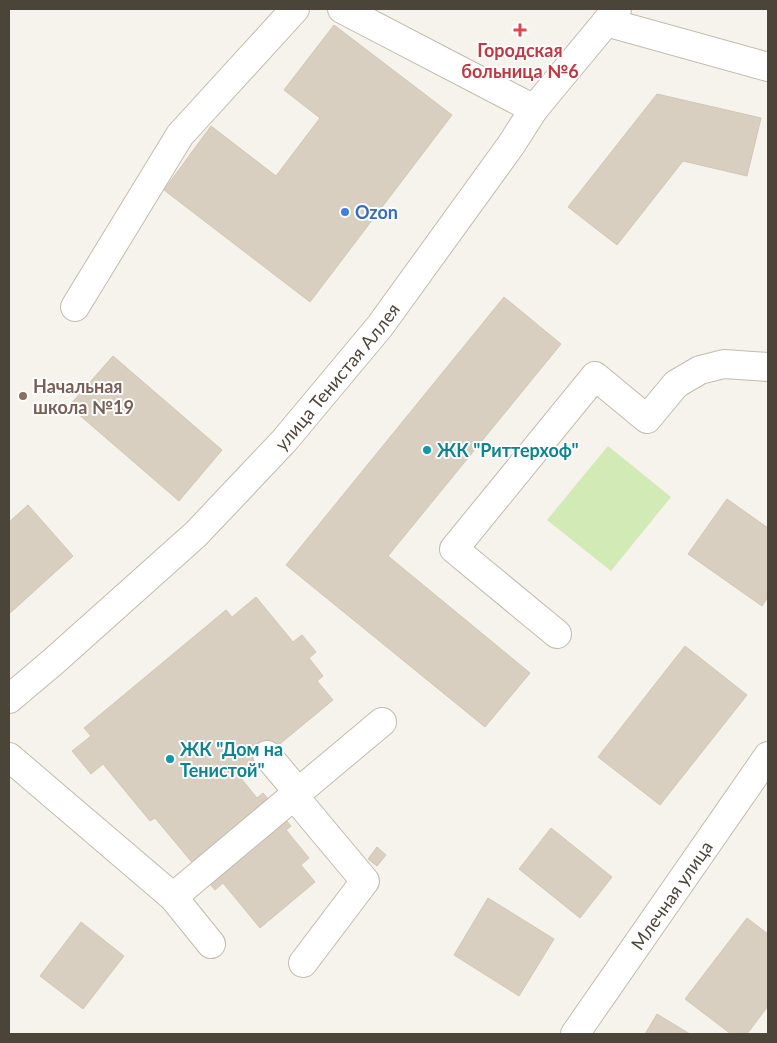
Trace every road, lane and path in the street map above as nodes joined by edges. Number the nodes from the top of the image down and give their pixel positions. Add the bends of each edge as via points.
1 (296, 9) edge
2 (342, 9) edge
3 (612, 16) edge
4 (768, 67) edge
5 (534, 109) junction
6 (75, 307) dead end
7 (768, 367) edge
8 (557, 634) dead end
9 (9, 699) edge
10 (382, 722) dead end
11 (267, 755) dead end
12 (9, 756) edge
13 (768, 756) edge
14 (296, 794) junction
15 (173, 897) junction
16 (211, 944) dead end
17 (303, 963) dead end
18 (575, 1034) edge

1 - 6 street via 180,135
2 - 5 street
3 - 4 street
3 - 5 street, улица Тенистая Аллея
5 - 9 street, улица Тенистая Аллея via 380,326 284,440 196,534
7 - 8 street via 724,364 700,370 676,384 647,419 595,376 454,550
10 - 14 street
11 - 14 street
12 - 15 street
13 - 18 street, Млечная улица
14 - 15 street
14 - 17 street via 365,881
15 - 16 street

